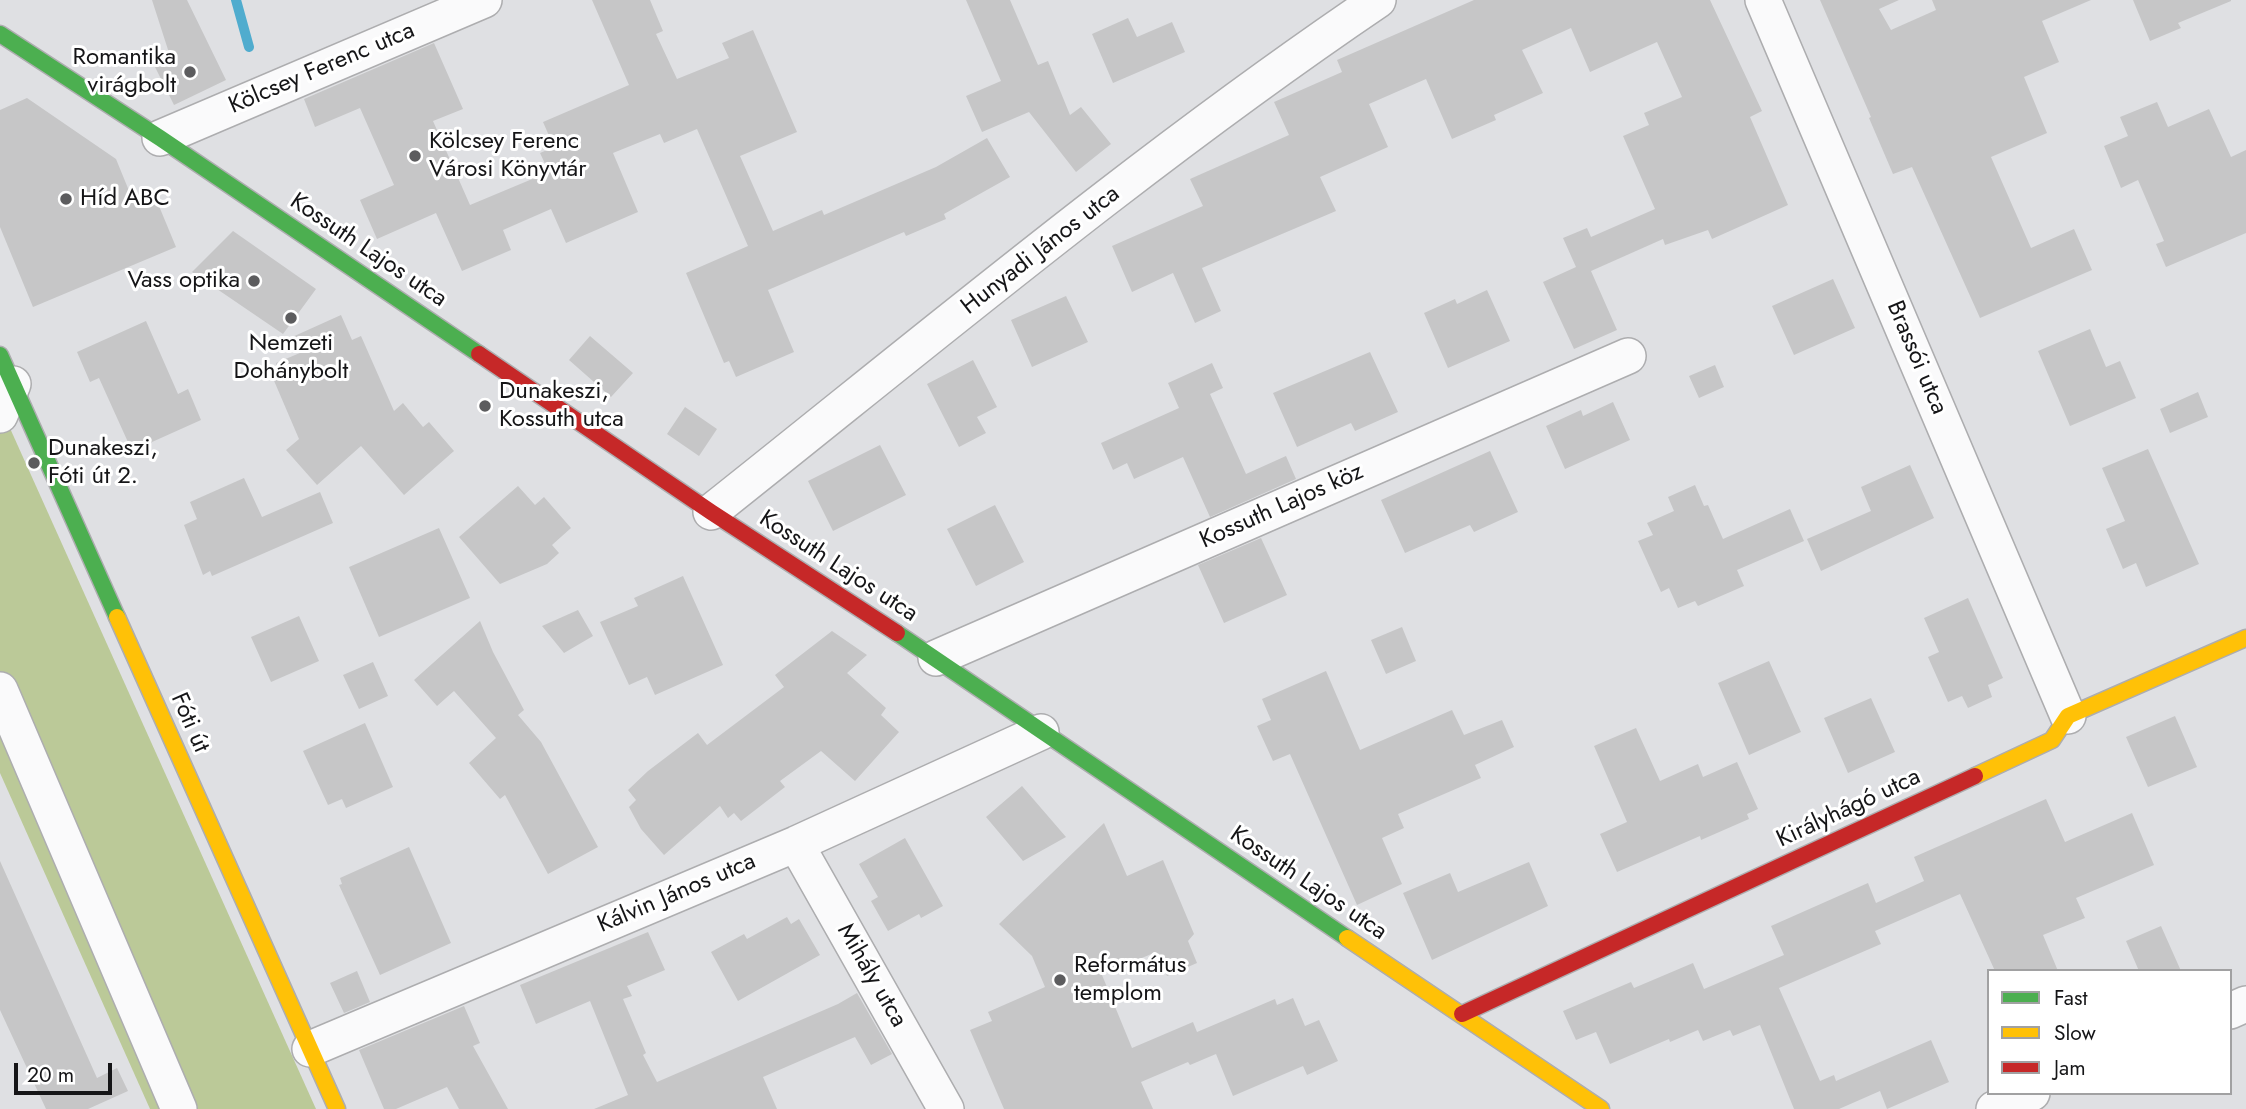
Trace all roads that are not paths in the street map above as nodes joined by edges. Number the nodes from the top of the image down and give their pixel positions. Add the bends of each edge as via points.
1 (484, 0) edge
2 (1378, 0) edge
3 (1763, 0) edge
4 (0, 34) edge
5 (0, 51) edge
6 (47, 66) junction
7 (160, 138) junction
8 (1628, 356) dead end
9 (4, 385) edge
10 (711, 512) junction
11 (2246, 638) edge
12 (936, 658) junction
13 (0, 691) edge
14 (2068, 716) junction
15 (1041, 732) junction
16 (796, 844) junction
17 (1462, 1014) junction
18 (310, 1049) junction
19 (2027, 1095) edge
20 (179, 1109) edge
21 (337, 1109) edge
22 (946, 1109) edge
23 (1601, 1109) edge
24 (1994, 1109) edge

1 - 7 street, Kölcsey Ferenc utca
2 - 10 street, Hunyadi János utca via 1119,190
3 - 14 street, Brassói utca
4 - 6 street, Kossuth Lajos utca
5 - 6 street, Kossuth Lajos utca
6 - 7 street, Kossuth Lajos utca
7 - 10 street, Kossuth Lajos utca
8 - 12 street, Kossuth Lajos köz
9 - 18 street, Fóti út
10 - 12 street, Kossuth Lajos utca
11 - 14 street, Királyhágó utca
12 - 15 street, Kossuth Lajos utca
13 - 20 street
14 - 17 street, Királyhágó utca via 2052,740
15 - 16 street, Kálvin János utca
15 - 17 street, Kossuth Lajos utca
16 - 18 street, Kálvin János utca
16 - 22 street, Mihály utca
17 - 23 street, Kossuth Lajos utca
18 - 21 street, Fóti út
19 - 24 street

